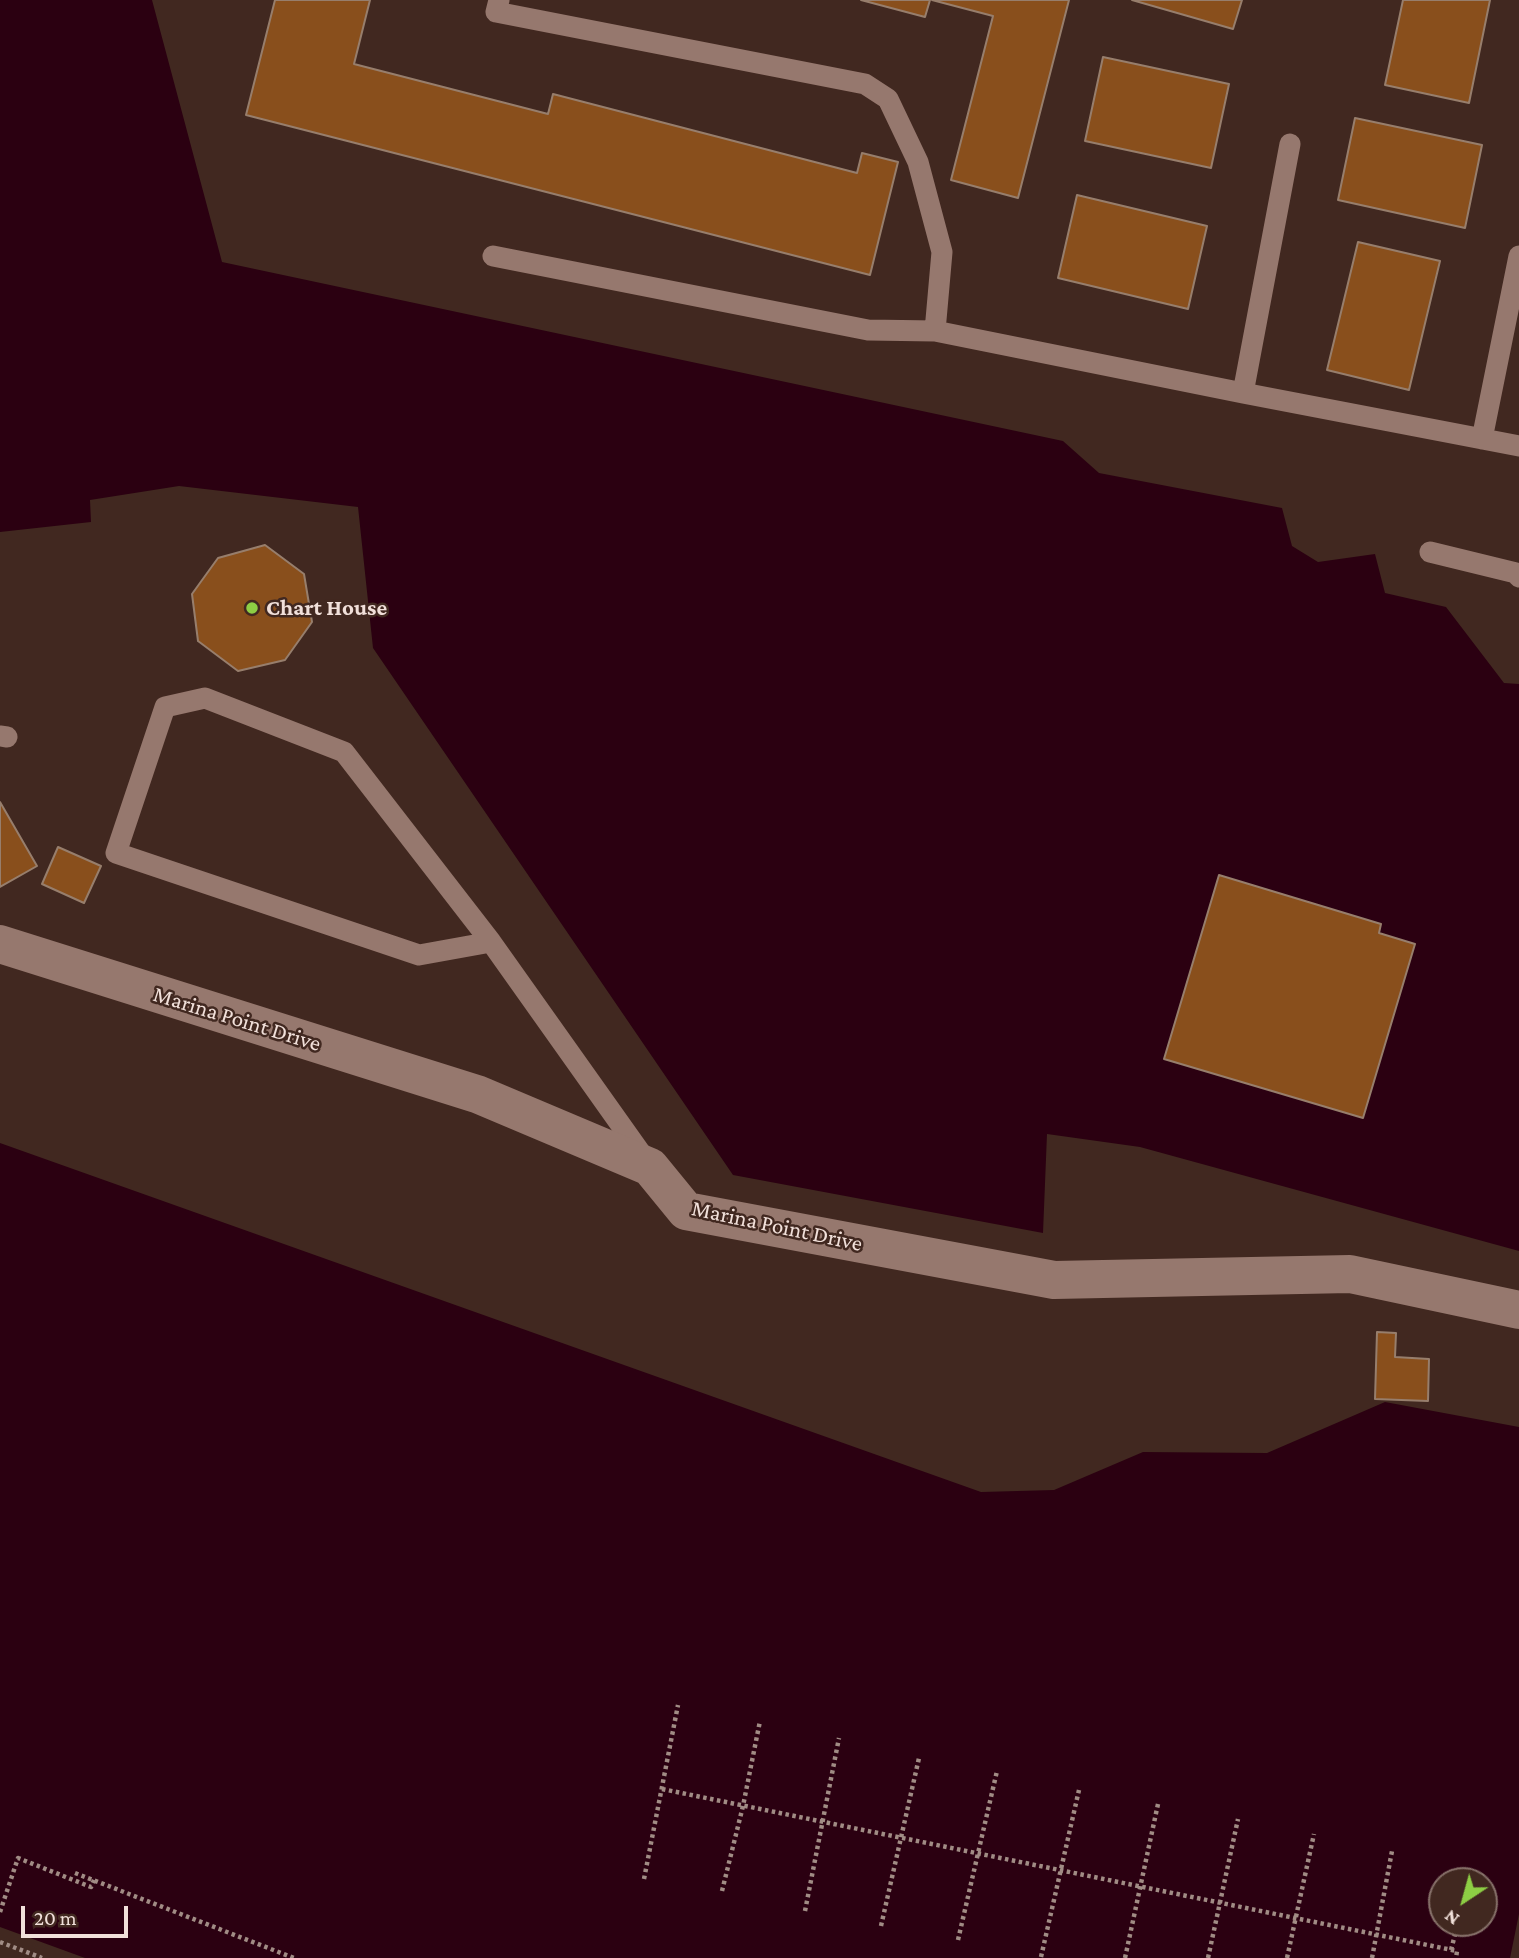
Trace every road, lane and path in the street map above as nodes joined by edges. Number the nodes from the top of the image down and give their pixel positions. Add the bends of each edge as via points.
1 (499, 0) edge
2 (1290, 144) dead end
3 (493, 256) dead end
4 (1519, 256) edge
5 (935, 331) junction
6 (1243, 393) junction
7 (1482, 439) junction
8 (1519, 446) edge
9 (1430, 552) dead end
10 (1519, 577) edge
11 (491, 942) junction
12 (0, 944) edge
13 (650, 1167) junction
14 (1519, 1310) edge
15 (678, 1705) dead end
16 (760, 1721) dead end
17 (839, 1738) dead end
18 (919, 1758) dead end
19 (997, 1771) dead end
20 (662, 1789) junction
21 (1079, 1790) dead end
22 (1158, 1804) dead end
23 (743, 1806) junction
24 (1238, 1819) dead end
25 (823, 1822) junction
26 (1314, 1835) dead end
27 (900, 1837) junction
28 (1392, 1851) dead end
29 (979, 1854) junction
30 (1061, 1870) junction
31 (75, 1872) dead end
32 (645, 1879) dead end
33 (94, 1880) junction
34 (1140, 1886) junction
35 (722, 1891) dead end
36 (1220, 1903) junction
37 (805, 1911) dead end
38 (0, 1912) edge
39 (1295, 1918) junction
40 (881, 1926) dead end
41 (1377, 1935) junction
42 (1454, 1937) edge
43 (958, 1940) dead end
44 (0, 1942) edge
45 (1451, 1950) junction
46 (1041, 1957) edge
47 (42, 1958) edge
48 (294, 1958) edge
49 (1125, 1958) edge
50 (1208, 1958) edge
51 (1287, 1958) edge
52 (1372, 1958) edge
53 (1455, 1958) edge

1 - 5 lane via 496,12 864,84 888,99 918,162 942,252
2 - 6 lane
3 - 5 lane via 868,330
4 - 7 lane
5 - 6 lane
6 - 7 lane
7 - 8 lane
9 - 10 lane
11 - 11 lane via 419,956 116,853 165,707 205,698 344,752
11 - 13 lane
12 - 13 street, Marina Point Drive via 477,1094
13 - 14 street, Marina Point Drive via 686,1211 1054,1280 1350,1274
15 - 20 path
16 - 23 path
17 - 25 path
18 - 27 path
19 - 29 path
20 - 23 path
20 - 32 path
21 - 30 path
22 - 34 path
23 - 25 path
23 - 35 path
24 - 36 path
25 - 27 path
25 - 37 path
26 - 39 path
27 - 29 path
27 - 40 path
28 - 41 path
29 - 30 path
29 - 43 path
30 - 34 path
30 - 46 path
31 - 33 path
33 - 38 path via 91,1887 18,1858
33 - 48 path
34 - 36 path
34 - 49 path
36 - 39 path
36 - 50 path
39 - 41 path
39 - 51 path
41 - 45 path
41 - 52 path
42 - 45 path
44 - 47 path
45 - 53 path via 1457,1951

